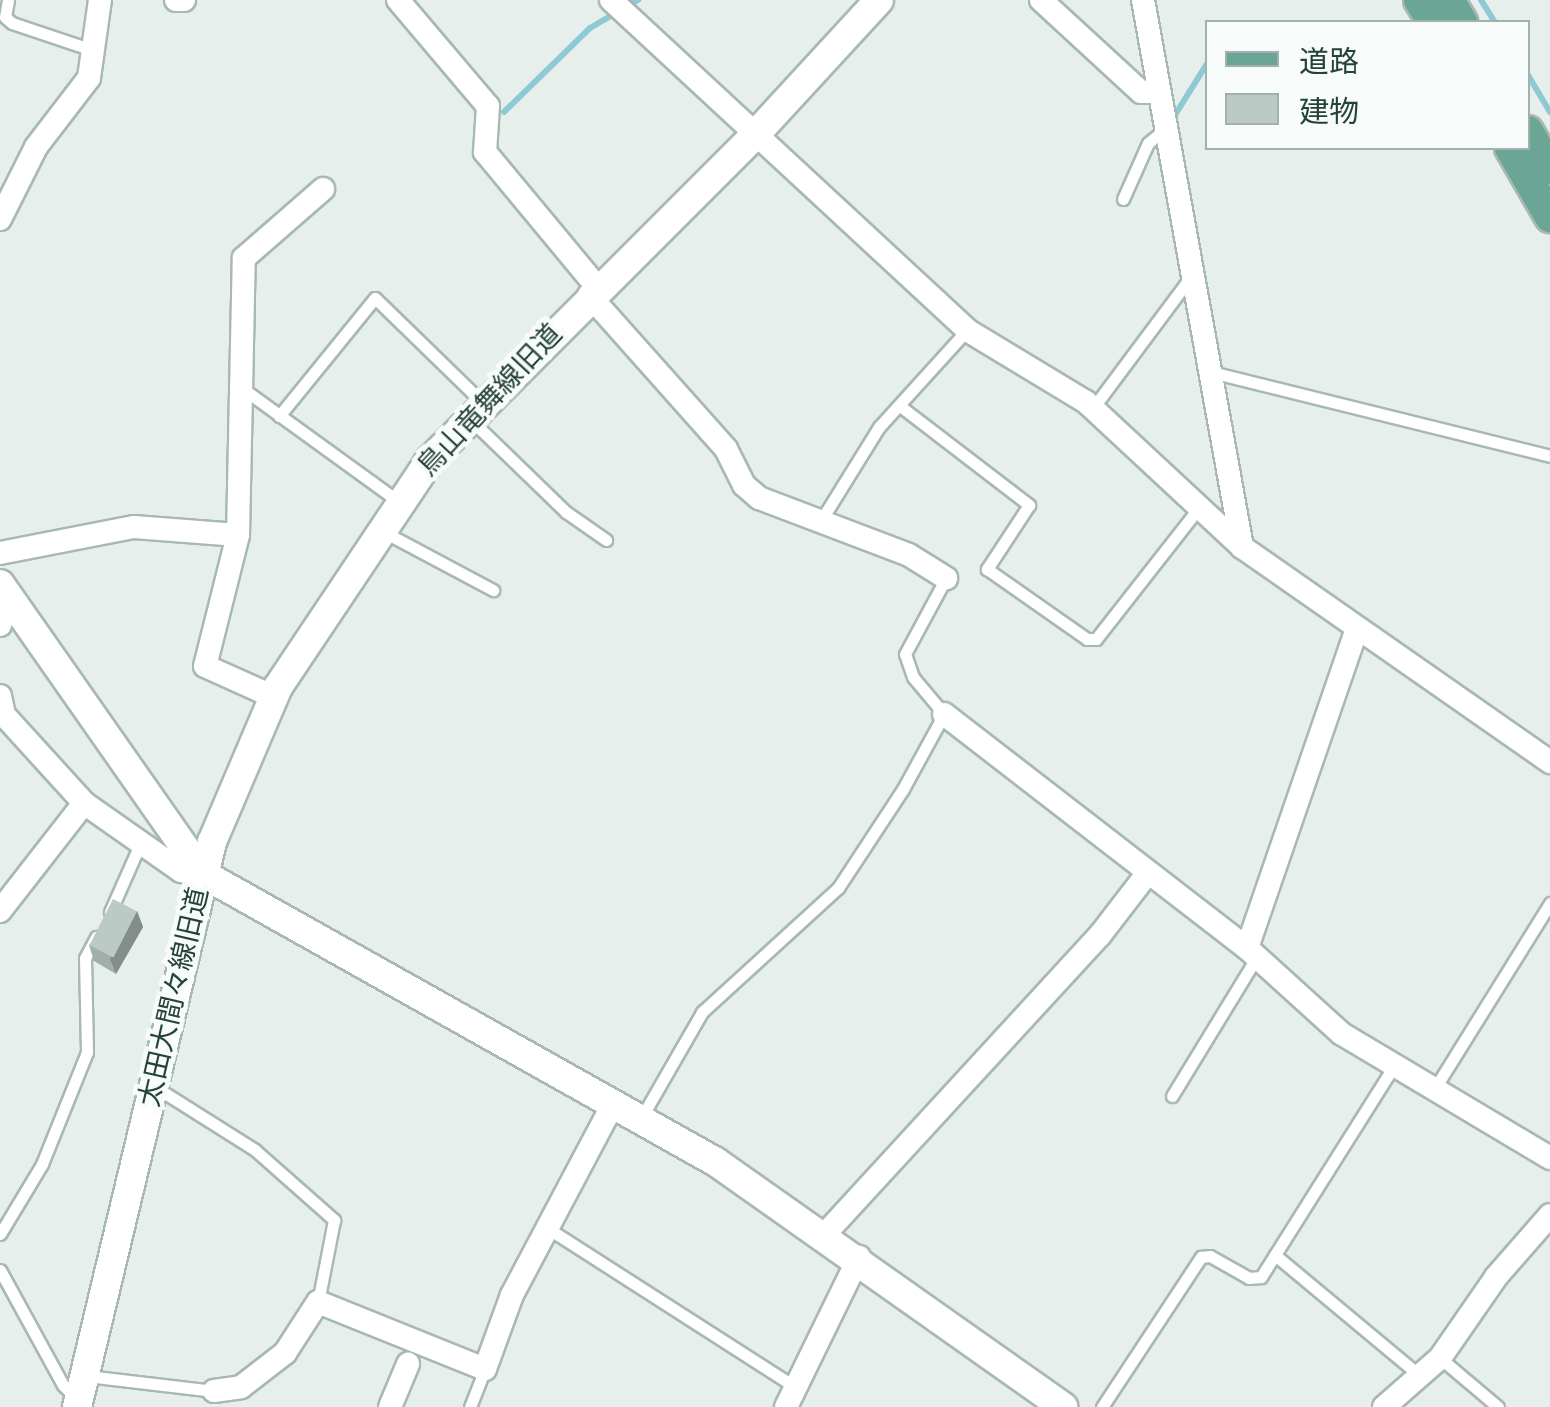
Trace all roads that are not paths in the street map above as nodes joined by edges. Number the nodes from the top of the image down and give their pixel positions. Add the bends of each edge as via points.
1 (8, 0) edge
2 (100, 0) edge
3 (176, 0) edge
4 (184, 0) edge
5 (398, 0) edge
6 (611, 0) edge
7 (880, 0) edge
8 (1041, 0) edge
9 (1143, 0) edge
10 (95, 51) junction
11 (1158, 92) junction
12 (1165, 129) junction
13 (1530, 134) edge
14 (755, 135) junction
15 (1511, 150) edge
16 (1550, 169) edge
17 (324, 190) dead end
18 (1124, 199) dead end
19 (1550, 218) edge
20 (0, 219) edge
21 (1193, 274) junction
22 (593, 291) junction
23 (967, 330) junction
24 (1215, 373) junction
25 (246, 391) junction
26 (900, 406) junction
27 (1093, 408) junction
28 (476, 411) junction
29 (279, 416) junction
30 (1550, 456) edge
31 (398, 501) junction
32 (1201, 505) junction
33 (818, 526) junction
34 (380, 530) junction
35 (238, 535) junction
36 (606, 540) dead end
37 (1242, 546) junction
38 (0, 553) edge
39 (946, 578) joint
40 (5, 590) edge
41 (493, 590) dead end
42 (0, 625) edge
43 (1357, 629) junction
44 (0, 696) edge
45 (274, 697) junction
46 (944, 714) junction
47 (1550, 762) edge
48 (84, 803) junction
49 (142, 840) junction
50 (203, 874) junction
51 (1148, 874) junction
52 (1550, 903) edge
53 (0, 911) edge
54 (1252, 952) junction
55 (1394, 1066) junction
56 (154, 1086) junction
57 (1435, 1088) junction
58 (1172, 1096) dead end
59 (610, 1108) junction
60 (638, 1124) junction
61 (1550, 1158) edge
62 (1550, 1215) edge
63 (548, 1229) junction
64 (0, 1234) edge
65 (825, 1234) junction
66 (1275, 1255) junction
67 (859, 1257) junction
68 (0, 1270) edge
69 (318, 1302) junction
70 (418, 1340) junction
71 (1440, 1358) junction
72 (408, 1364) joint
73 (485, 1369) junction
74 (1420, 1376) junction
75 (81, 1395) edge
76 (225, 1396) edge
77 (790, 1397) edge
78 (390, 1407) edge
79 (470, 1407) edge
80 (1062, 1407) edge
81 (1102, 1407) edge
82 (1384, 1407) edge
83 (1498, 1407) edge

1 - 10 lane via 5,17 12,23
2 - 10 street
3 - 4 street
5 - 22 street via 488,106 485,152
6 - 14 street
7 - 14 street, 鳥山竜舞線旧道
8 - 11 street via 1141,92
9 - 11 street
10 - 20 street via 88,78 36,147
11 - 12 street
12 - 18 lane via 1148,143
12 - 21 street
13 - 16 main road
14 - 22 street, 鳥山竜舞線旧道
14 - 23 street
15 - 19 main road
17 - 25 street via 244,258
21 - 24 street
21 - 27 lane
22 - 28 street, 鳥山竜舞線旧道
22 - 33 street via 726,449 744,485
23 - 26 lane
23 - 27 street
24 - 30 lane
24 - 37 street
25 - 29 lane
25 - 35 street
26 - 32 lane via 1028,504 988,568 1087,639 1096,639
26 - 33 lane via 878,427
27 - 32 street
28 - 29 lane via 374,298
28 - 31 street, 鳥山竜舞線旧道
28 - 36 lane via 566,512
29 - 31 lane
31 - 34 street, 鳥山竜舞線旧道
32 - 37 street
33 - 39 street via 909,555
34 - 41 lane
34 - 45 street, 鳥山竜舞線旧道
35 - 38 street via 134,526
35 - 45 street via 205,666
37 - 43 street
39 - 46 lane via 905,654
40 - 42 street
40 - 50 street, 太田大間々線旧道
43 - 47 street
43 - 54 street
44 - 48 street via 4,715
45 - 50 street, 鳥山竜舞線旧道
46 - 51 street
46 - 60 lane via 865,856 702,1012
48 - 49 street
48 - 53 street
49 - 50 street via 181,871
49 - 64 lane via 85,958 87,1052 42,1164
50 - 56 street, 太田大間々線旧道
50 - 59 street
51 - 54 street
51 - 65 street
52 - 57 lane
54 - 55 street via 1342,1034
54 - 58 lane
55 - 57 street
55 - 66 lane
56 - 69 lane via 255,1150 334,1220
56 - 75 street, 太田大間々線旧道
57 - 61 street
59 - 60 street
59 - 63 street
60 - 65 street via 716,1162
62 - 71 street
63 - 73 street via 512,1295
63 - 77 lane
65 - 67 street
66 - 74 lane
66 - 81 lane via 1261,1277 1249,1278 1201,1257
67 - 77 street
67 - 80 street
68 - 75 lane via 62,1385
69 - 70 street
69 - 76 street via 285,1353
70 - 72 lane
70 - 73 street
71 - 74 street
71 - 83 lane
72 - 78 street
73 - 79 lane
74 - 82 street
75 - 76 lane

